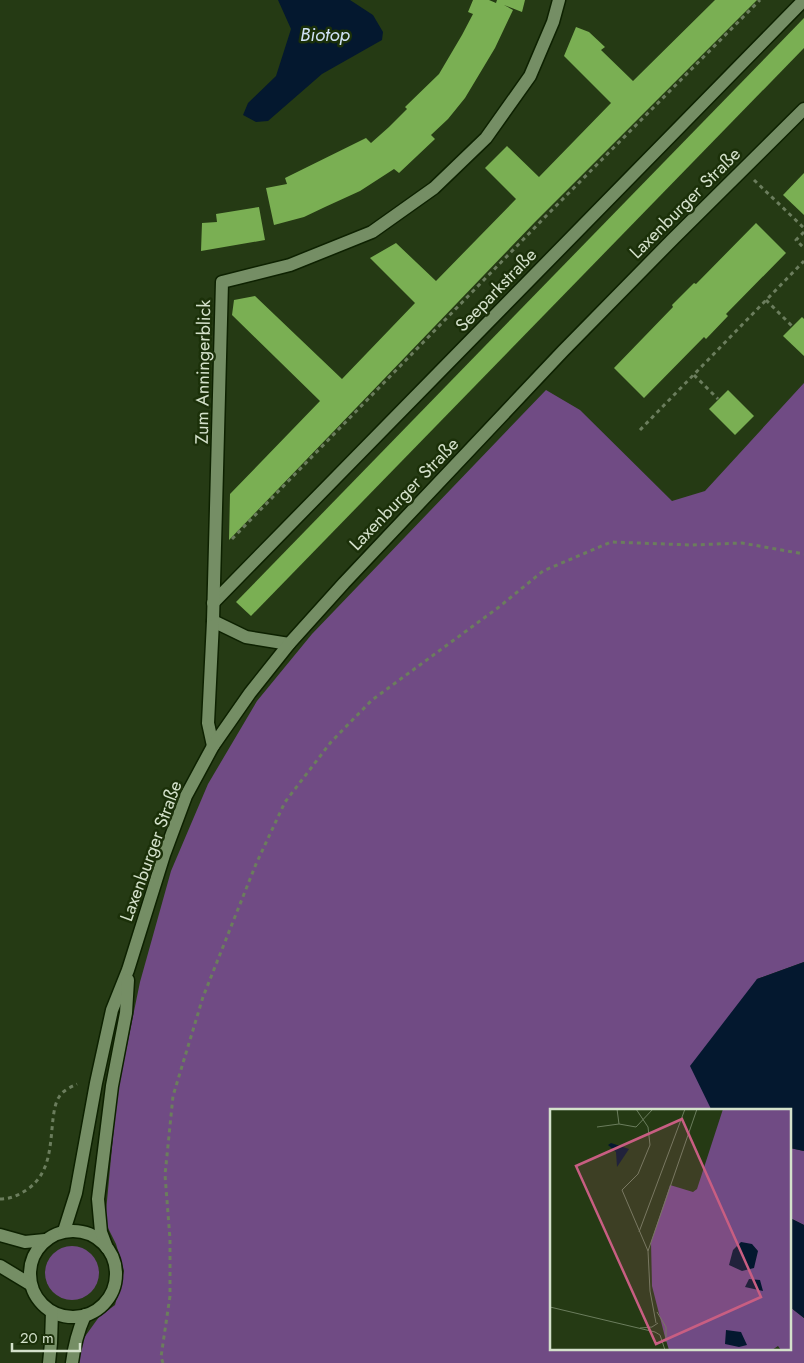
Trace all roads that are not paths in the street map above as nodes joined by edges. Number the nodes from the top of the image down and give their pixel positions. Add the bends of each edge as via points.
1 (559, 0) edge
2 (804, 0) edge
3 (804, 110) edge
4 (213, 603) junction
5 (213, 621) junction
6 (289, 644) junction
7 (212, 746) junction
8 (128, 970) junction
9 (64, 1231) junction
10 (0, 1235) edge
11 (45, 1240) junction
12 (107, 1248) junction
13 (0, 1266) edge
14 (30, 1284) junction
15 (52, 1312) junction
16 (85, 1315) junction
17 (49, 1363) edge
18 (72, 1363) edge

1 - 4 main road, Zum Anningerblick via 554,22 530,76 486,138 434,188 372,232 290,265 222,282
2 - 4 main road, Seeparkstraße
3 - 6 main road, Laxenburger Straße via 563,351
4 - 5 main road, Zum Anningerblick
5 - 6 main road via 246,637
5 - 7 main road, Zum Anningerblick via 208,723
6 - 7 main road, Laxenburger Straße
7 - 8 main road, Laxenburger Straße via 186,796 167,846
8 - 9 main road, Laxenburger Straße via 112,1010 76,1193
8 - 12 main road, Laxenburger Straße via 126,1013 112,1086 98,1199 101,1232
9 - 11 main road
9 - 12 main road via 90,1234
10 - 11 main road via 25,1242
11 - 14 main road via 31,1260
12 - 16 main road via 116,1271 114,1288 99,1309
13 - 14 main road
14 - 15 main road via 38,1300
15 - 16 main road via 72,1317
15 - 17 main road
16 - 18 main road

